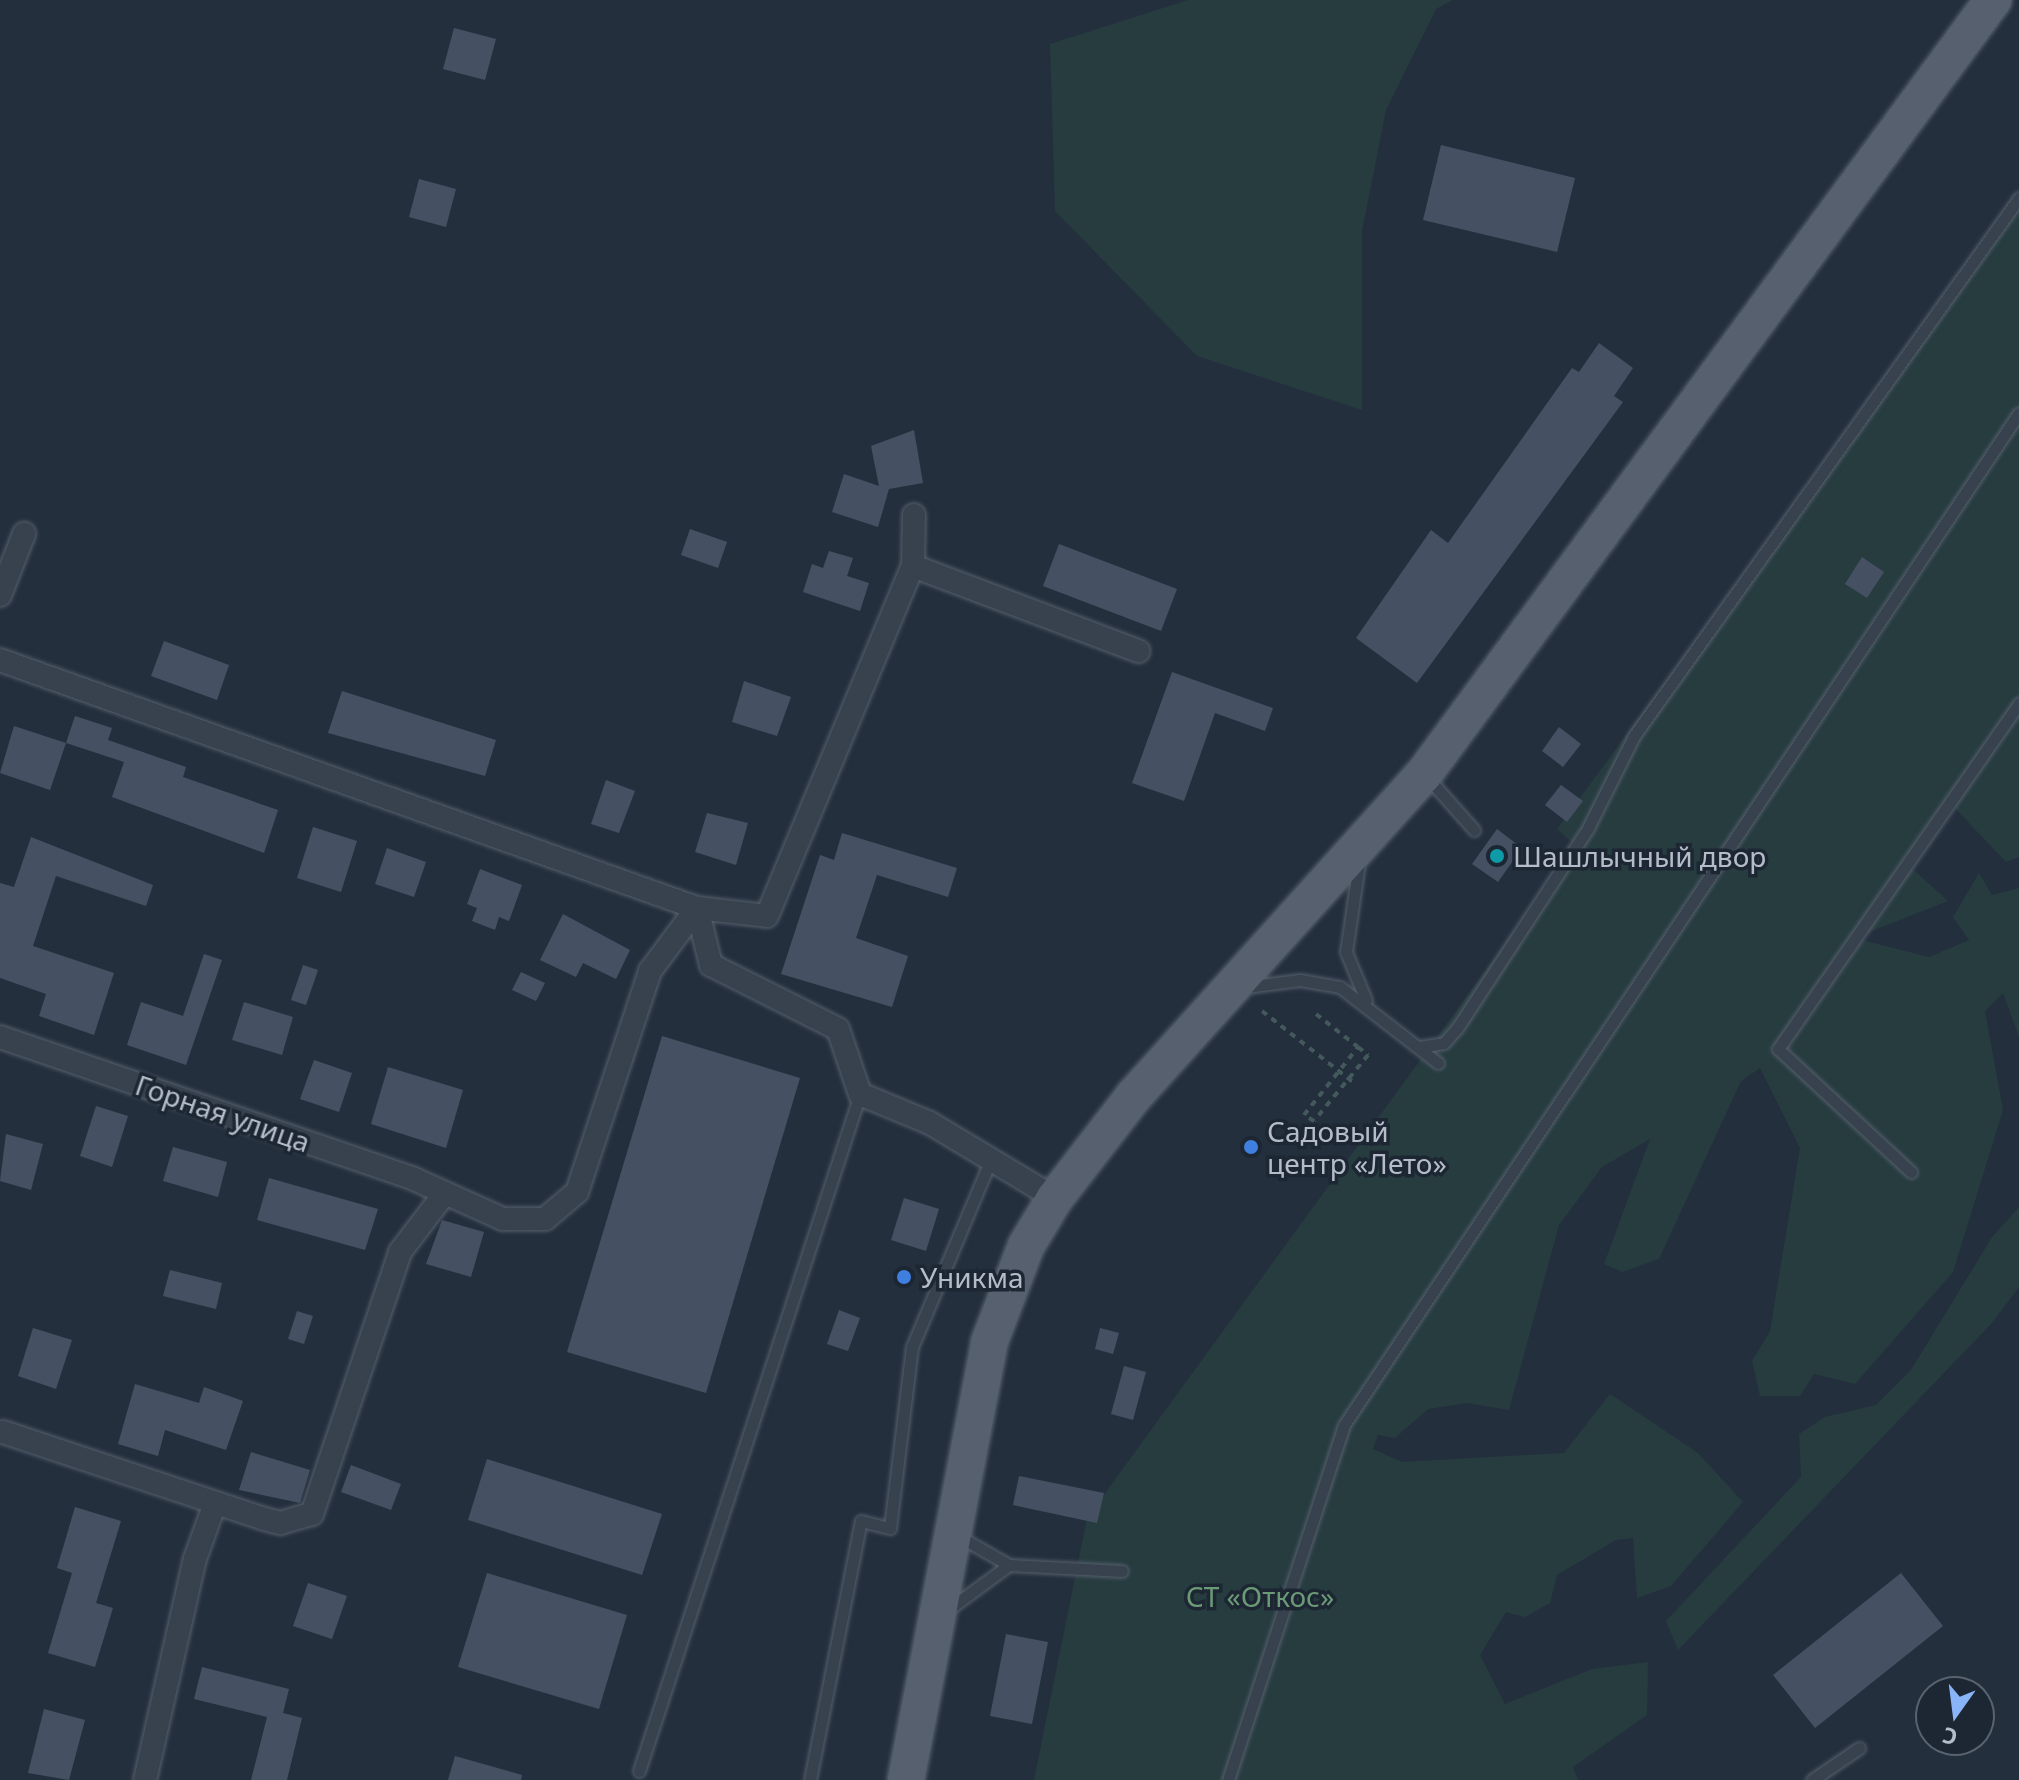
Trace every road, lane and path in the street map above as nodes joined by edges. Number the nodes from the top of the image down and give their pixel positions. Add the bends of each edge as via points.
1 (1993, 0) edge
2 (2019, 198) edge
3 (2019, 413) edge
4 (914, 515) dead end
5 (24, 534) dead end
6 (913, 566) junction
7 (0, 595) edge
8 (1138, 651) dead end
9 (0, 660) edge
10 (2019, 703) edge
11 (1424, 774) junction
12 (1474, 830) dead end
13 (1363, 844) junction
14 (697, 908) junction
15 (1235, 988) junction
16 (1366, 1001) junction
17 (1262, 1011) dead end
18 (1316, 1014) dead end
19 (0, 1037) edge
20 (1358, 1047) junction
21 (1419, 1047) junction
22 (1438, 1063) dead end
23 (1339, 1071) junction
24 (1348, 1078) junction
25 (1354, 1083) dead end
26 (860, 1094) junction
27 (992, 1156) junction
28 (1911, 1172) dead end
29 (445, 1193) junction
30 (1055, 1198) junction
31 (3, 1432) dead end
32 (215, 1503) junction
33 (951, 1522) junction
34 (1009, 1565) junction
35 (1122, 1571) dead end
36 (933, 1626) junction
37 (1859, 1748) dead end
38 (639, 1771) dead end
39 (145, 1780) edge
40 (810, 1780) edge
41 (906, 1780) edge
42 (1228, 1780) edge
43 (1812, 1780) edge

1 - 11 main road
2 - 21 lane via 1634,736 1588,828 1458,1027 1444,1043
3 - 42 lane via 1344,1425
4 - 6 street
5 - 7 street
6 - 8 street
6 - 14 street via 767,916
9 - 14 street
10 - 28 lane via 1778,1049
11 - 12 lane
11 - 13 main road
13 - 15 main road
13 - 16 lane via 1346,952
14 - 26 street via 711,965 838,1029
14 - 29 street, Горная улица via 650,971 577,1192 565,1208 522,1222
15 - 16 lane via 1322,982
15 - 30 main road via 1133,1097
16 - 21 lane
17 - 23 path
18 - 20 path
19 - 29 street, Горная улица
20 - 23 path
20 - 24 path via 1368,1055
21 - 22 lane
23 - 24 path
23 - 24 path via 1304,1115 1314,1121
24 - 25 path
26 - 27 street
26 - 38 lane
27 - 30 street
27 - 40 lane via 912,1347 890,1528 861,1521
29 - 32 street via 400,1252 312,1514 280,1523
30 - 33 main road via 1003,1297
31 - 32 street
32 - 39 street via 195,1559
33 - 34 lane via 971,1549
33 - 36 main road
34 - 35 lane
34 - 36 lane via 980,1580
36 - 41 main road
37 - 43 lane

